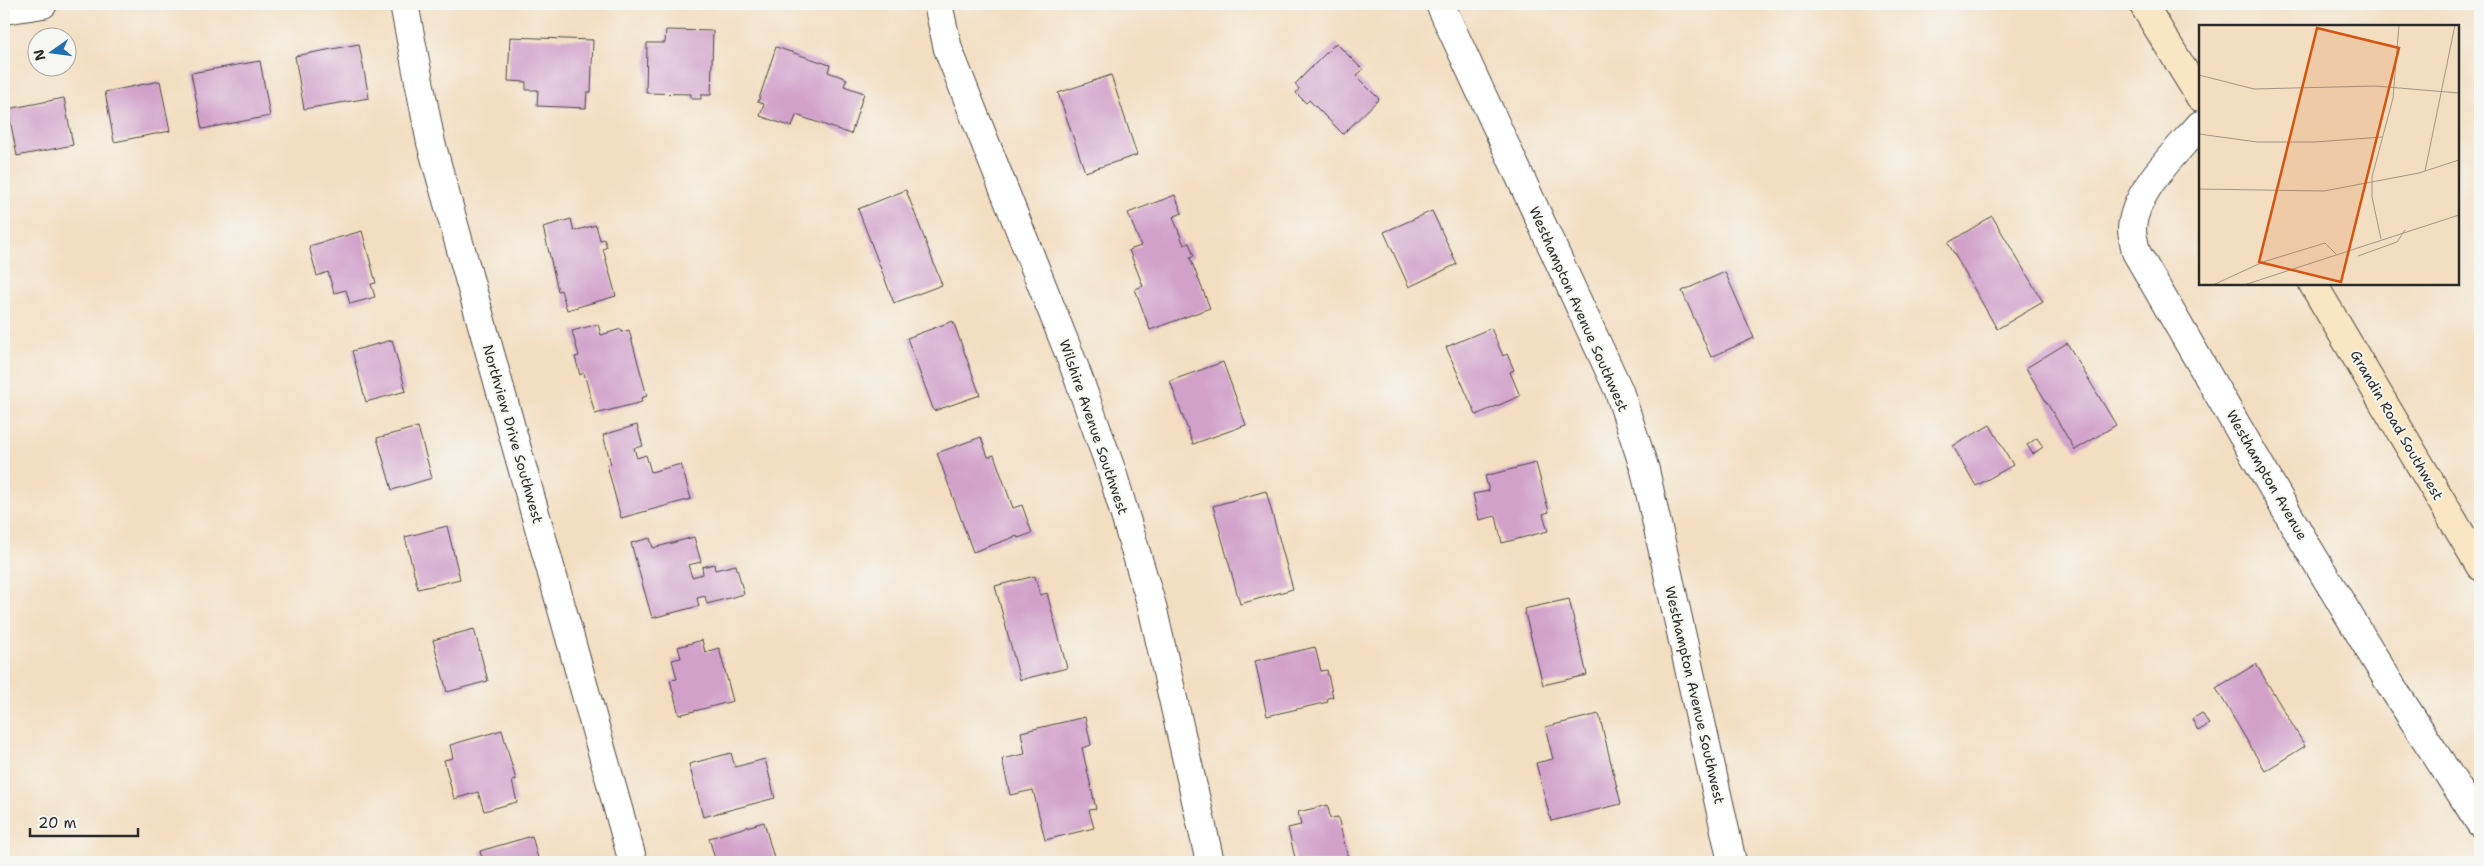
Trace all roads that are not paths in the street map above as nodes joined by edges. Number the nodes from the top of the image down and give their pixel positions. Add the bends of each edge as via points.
1 (44, 4) edge
2 (404, 4) edge
3 (938, 4) edge
4 (1440, 4) edge
5 (2143, 4) edge
6 (4, 10) edge
7 (2199, 94) edge
8 (2199, 126) edge
9 (2315, 285) edge
10 (2480, 566) edge
11 (2480, 823) edge
12 (633, 862) edge
13 (1210, 862) edge
14 (1732, 862) edge

1 - 6 street
2 - 12 street, Northview Drive Southwest via 431,143
3 - 13 street, Wilshire Avenue Southwest via 948,49 1074,366 1112,472 1152,606
4 - 14 street, Westhampton Avenue Southwest via 1619,391 1645,470
5 - 7 street
8 - 11 street, Westhampton Avenue via 2158,172 2137,207 2132,230 2136,252 2387,678
9 - 10 street, Grandin Road Southwest

